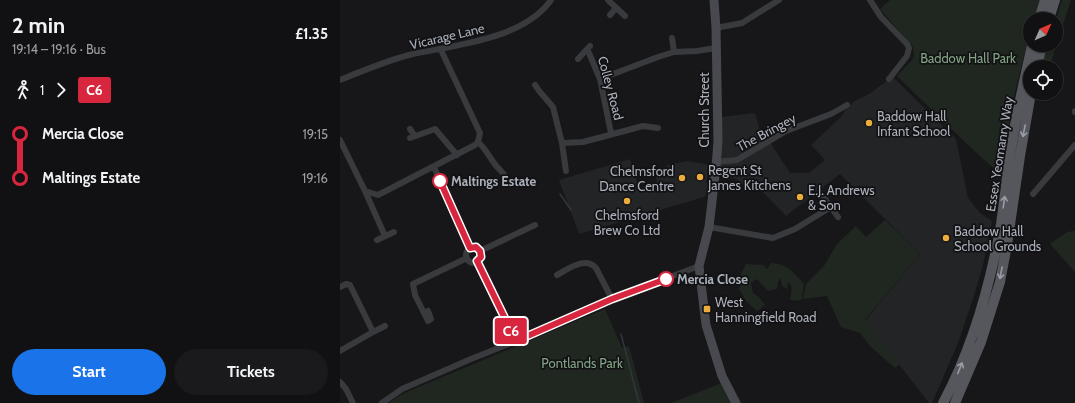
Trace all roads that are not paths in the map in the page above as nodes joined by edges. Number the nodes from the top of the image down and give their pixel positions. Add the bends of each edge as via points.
1 (551, 0) edge
2 (608, 0) edge
3 (714, 0) edge
4 (870, 0) edge
5 (1045, 0) edge
6 (1055, 0) edge
7 (779, 2) edge
8 (616, 8) junction
9 (1041, 12) edge
10 (1051, 12) edge
11 (610, 15) dead end
12 (625, 16) dead end
13 (716, 28) junction
14 (672, 38) dead end
15 (716, 48) junction
16 (441, 50) junction
17 (674, 52) junction
18 (1031, 52) edge
19 (578, 60) dead end
20 (600, 79) junction
21 (889, 79) dead end
22 (340, 80) edge
23 (535, 85) dead end
24 (1031, 100) edge
25 (847, 105) dead end
26 (658, 128) dead end
27 (410, 129) dead end
28 (612, 133) junction
29 (340, 140) edge
30 (478, 142) junction
31 (562, 143) junction
32 (1075, 145) edge
33 (457, 154) junction
34 (716, 162) junction
35 (434, 166) junction
36 (566, 171) dead end
37 (506, 178) dead end
38 (365, 191) junction
39 (822, 194) dead end
40 (1033, 194) dead end
41 (831, 207) junction
42 (838, 217) dead end
43 (535, 225) dead end
44 (709, 226) junction
45 (394, 232) dead end
46 (386, 236) junction
47 (377, 240) dead end
48 (470, 248) junction
49 (480, 251) junction
50 (467, 258) junction
51 (477, 261) junction
52 (699, 266) junction
53 (557, 274) dead end
54 (340, 287) edge
55 (612, 299) junction
56 (424, 313) dead end
57 (385, 326) dead end
58 (373, 332) junction
59 (516, 341) junction
60 (340, 351) edge
61 (340, 382) edge
62 (353, 403) edge
63 (382, 403) edge
64 (736, 403) edge
65 (943, 403) edge
66 (955, 403) edge

1 - 16 street, Vicarage Lane via 533,18 516,28
2 - 8 street
3 - 13 street, Church Street
4 - 21 street via 881,17 909,48 907,56
5 - 9 main road
6 - 10 main road
7 - 13 street via 742,23
8 - 11 street
8 - 12 street
13 - 15 street, Church Street
14 - 17 street
15 - 17 street
15 - 34 street, Church Street
16 - 22 street, Vicarage Lane via 408,56
16 - 30 street via 480,133
17 - 20 street
65 -> 18 main road, Essex Yeomanry Way via 955,381 976,328 988,284
19 - 20 street, Colley Road via 588,48
20 - 28 street, Colley Road
23 - 31 street via 553,107
24 -> 66 main road, Essex Yeomanry Way via 1000,282 981,342
25 - 34 street, The Bringey via 831,114 786,131 737,160
26 - 28 street via 643,126
27 - 33 street via 412,137 435,129
28 - 31 street via 582,142
29 - 38 street
30 - 33 street
30 - 37 street via 495,165 506,169
31 - 36 street
32 - 40 street
33 - 35 street
34 - 44 street, Church Street
35 - 38 street via 378,195
35 - 48 street
38 - 46 street
39 - 41 street
41 - 42 street
41 - 44 street via 795,229 772,235
43 - 49 street
44 - 52 street, Church Street
45 - 46 street
46 - 47 street
48 - 49 street via 476,247
48 - 50 street via 466,252
49 - 51 street via 481,257
50 - 51 street via 471,262
50 - 56 street via 413,284 415,295
51 - 59 street
52 - 55 street
52 - 64 street, Church Street via 706,325 722,376
53 - 55 street via 585,262 593,264
54 - 58 street via 350,285
55 - 59 street
57 - 58 street
58 - 60 street
59 - 63 street via 402,389
61 - 62 street

